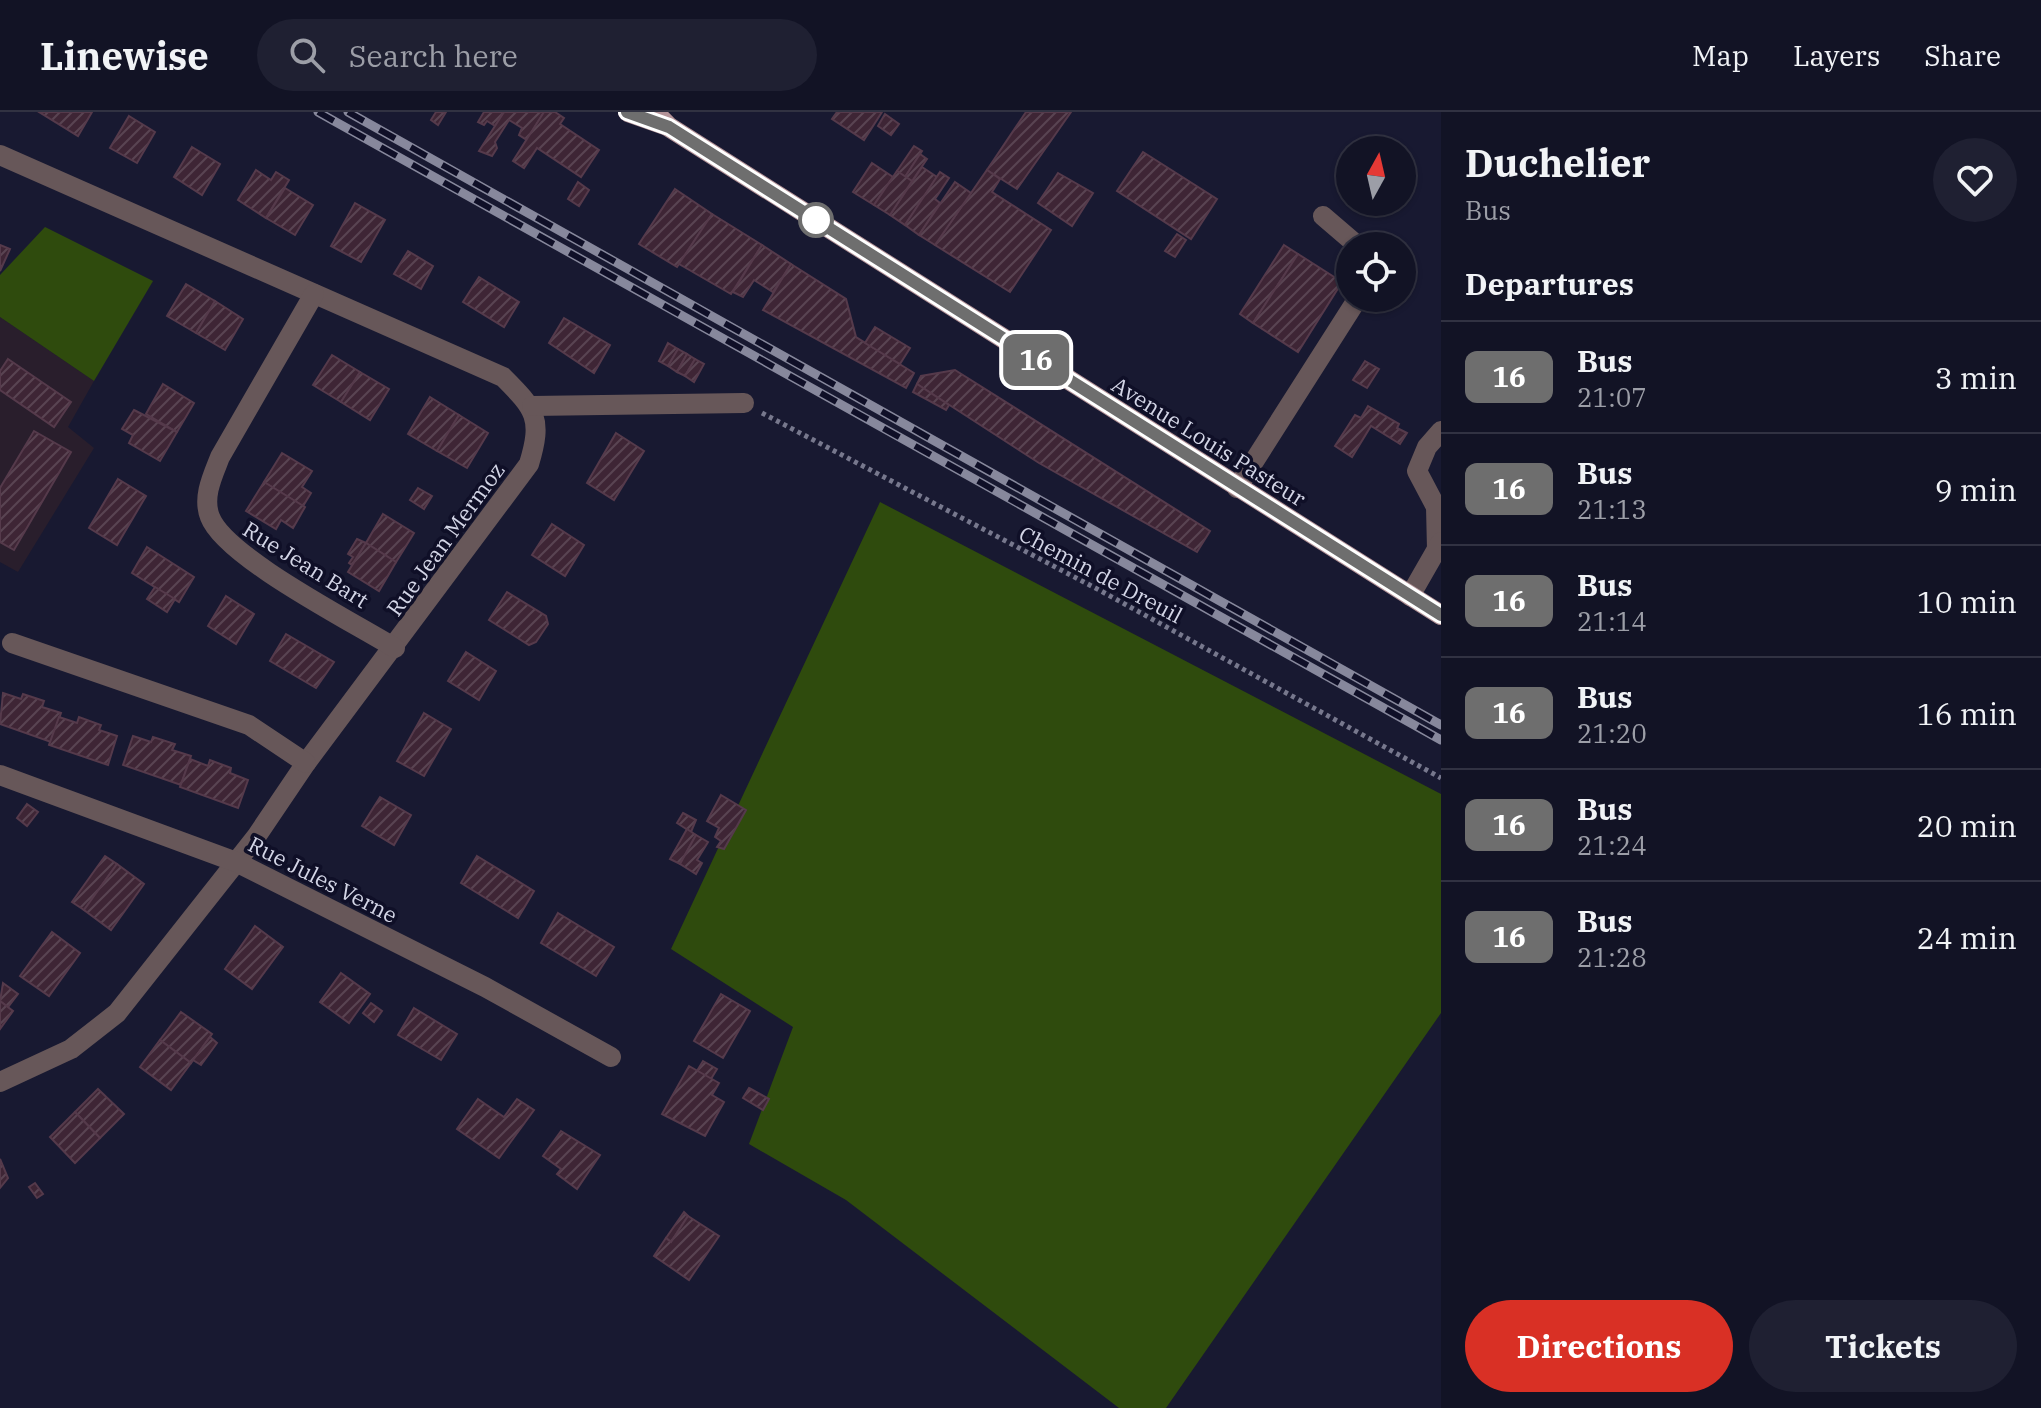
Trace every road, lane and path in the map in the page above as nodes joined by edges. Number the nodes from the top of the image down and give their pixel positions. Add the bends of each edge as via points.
1 (628, 112) edge
2 (662, 119) edge
3 (0, 155) edge
4 (1323, 216) dead end
5 (1342, 232) edge
6 (314, 294) junction
7 (1349, 312) edge
8 (744, 403) joint
9 (532, 406) junction
10 (1441, 431) edge
11 (1237, 488) junction
12 (1439, 546) edge
13 (1410, 596) junction
14 (1441, 615) edge
15 (12, 643) dead end
16 (395, 648) junction
17 (306, 763) junction
18 (0, 775) edge
19 (1441, 778) edge
20 (236, 862) junction
21 (611, 1057) dead end
22 (0, 1082) edge

1 - 2 main road, Avenue Louis Pasteur
2 - 11 main road, Avenue Louis Pasteur
3 - 6 street
4 - 5 street
6 - 9 street via 503,377
6 - 16 street, Rue Jean Bart via 220,457 208,486 208,515 222,538 245,558
7 - 11 street
8 - 9 street
8 - 19 path, Chemin de Dreuil
9 - 16 street, Rue Jean Mermoz via 538,435 529,464
10 - 12 street via 1417,471 1436,507
11 - 13 main road, Avenue Louis Pasteur
12 - 13 street
13 - 14 main road, Avenue Louis Pasteur
15 - 17 street via 249,725
16 - 17 street, Rue Jean Mermoz
17 - 20 street, Rue Jean Mermoz
18 - 20 street, Rue Jules Verne
20 - 21 street, Rue Jules Verne
20 - 22 street, Rue Jean Mermoz via 117,1013 71,1049

